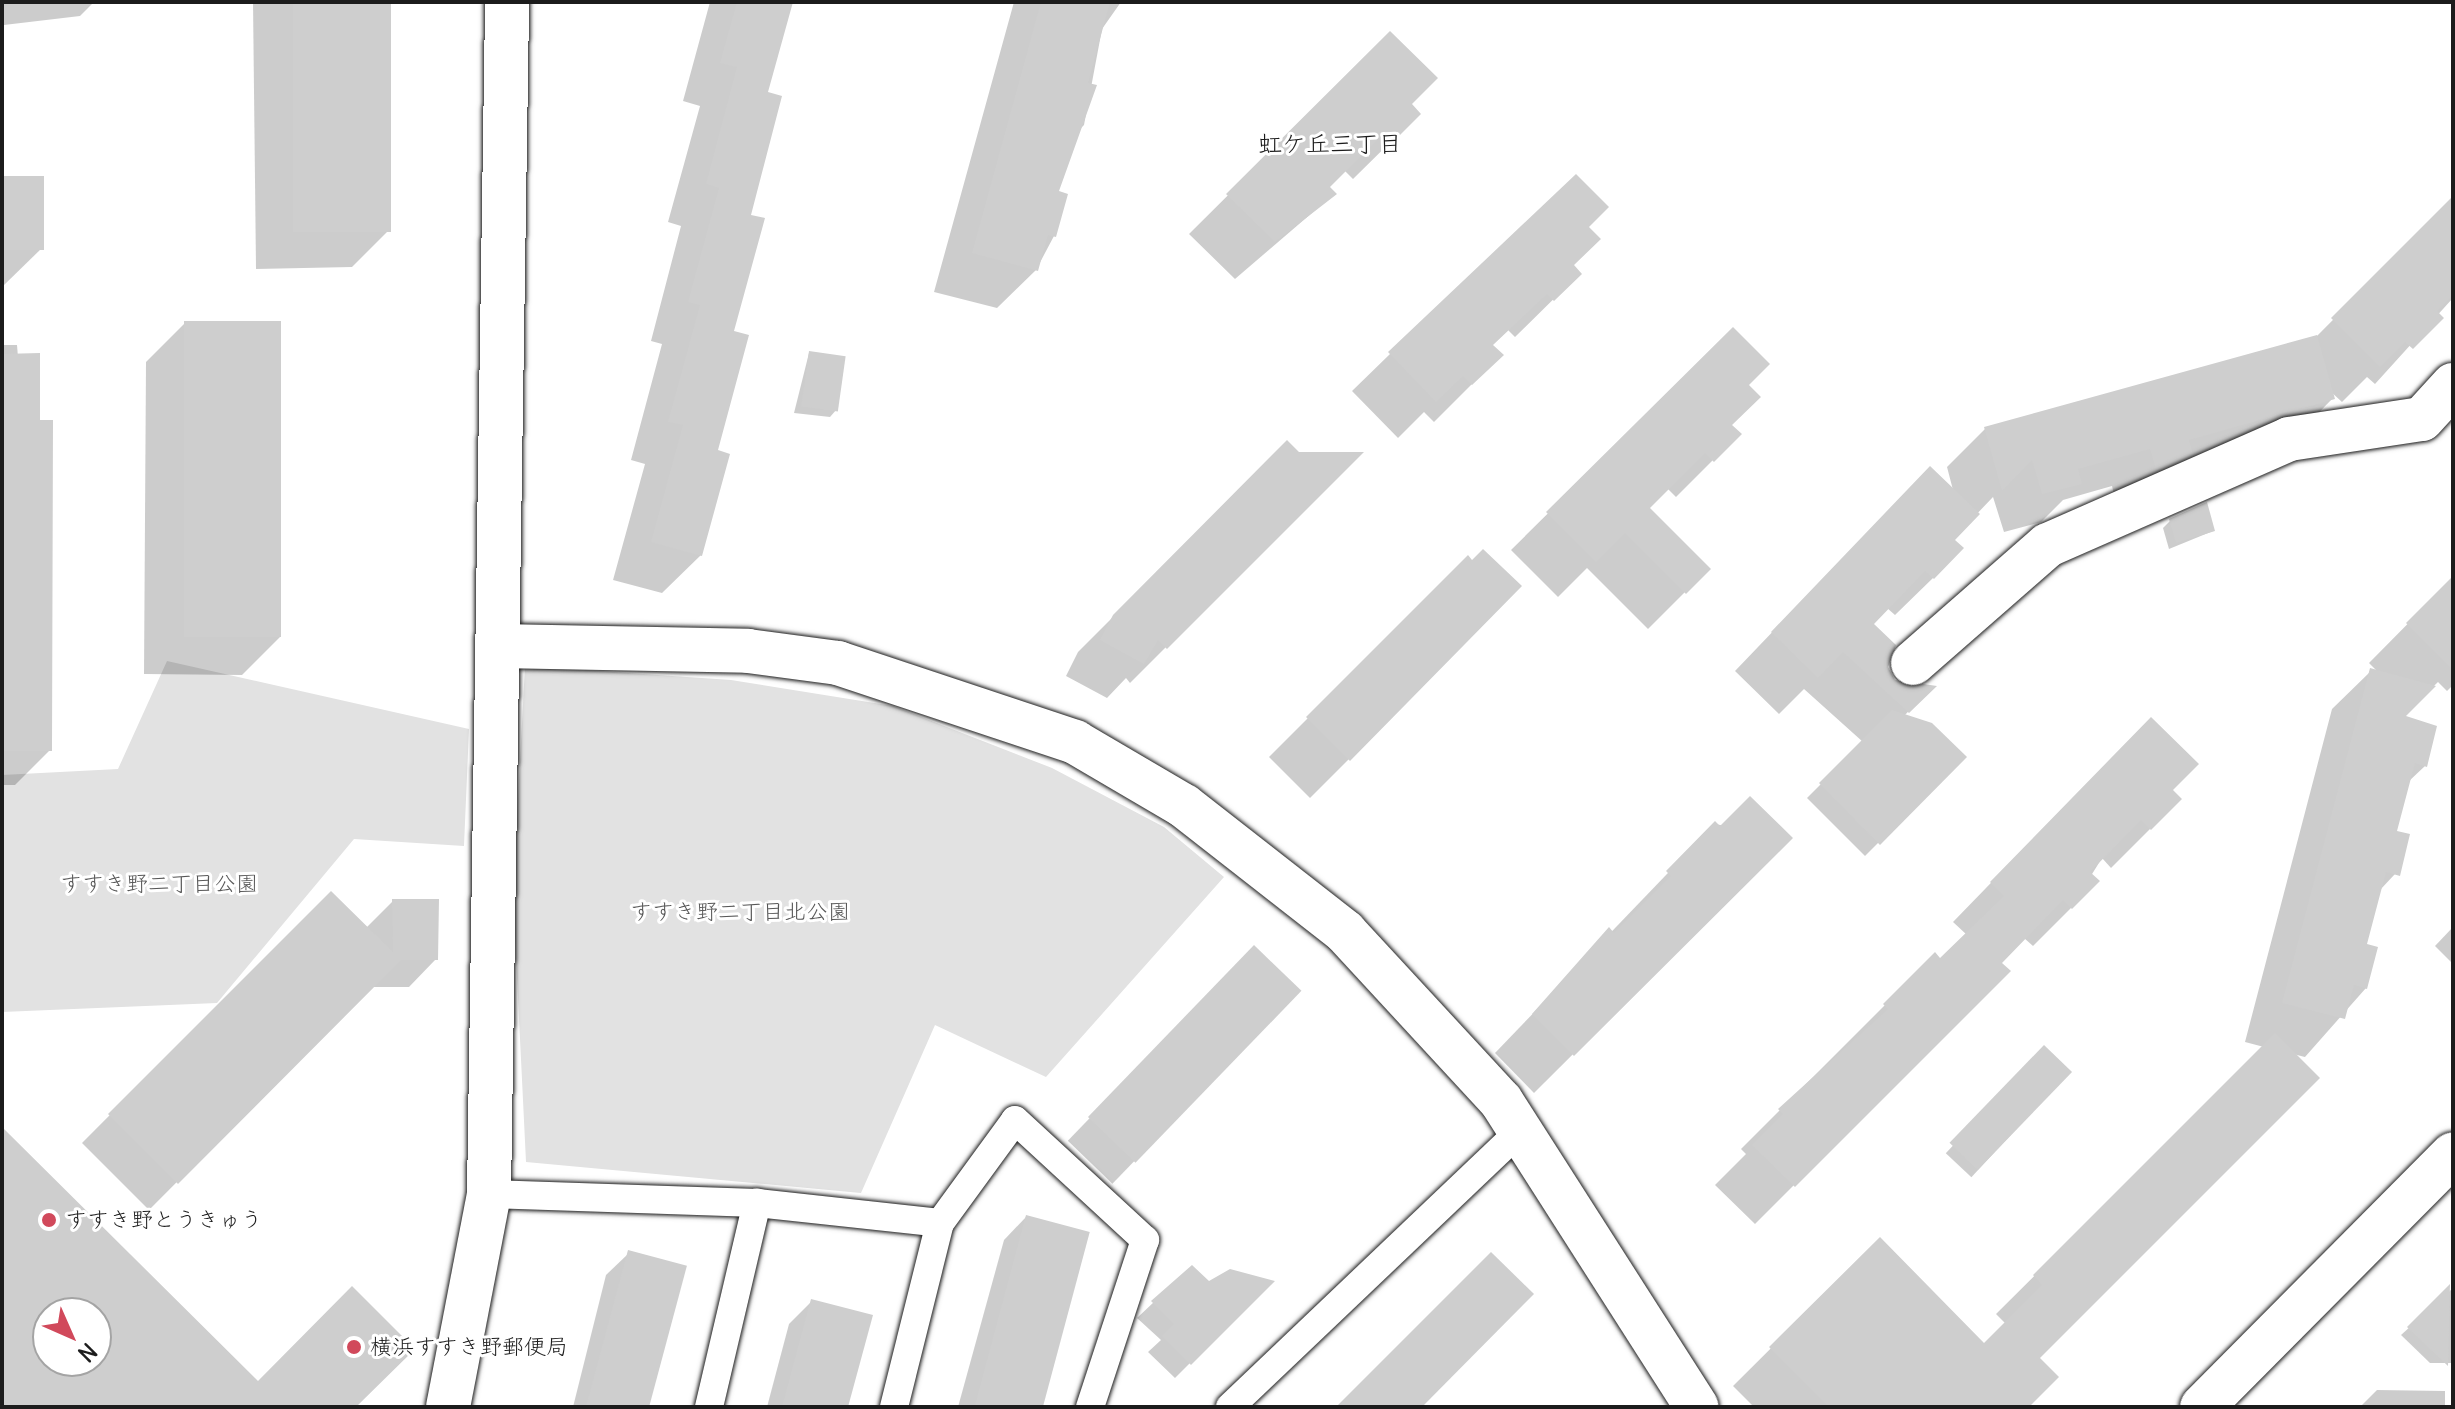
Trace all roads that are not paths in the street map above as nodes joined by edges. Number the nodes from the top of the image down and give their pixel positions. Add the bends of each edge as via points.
1 (507, 2) edge
2 (2453, 385) edge
3 (498, 646) junction
4 (1913, 663) dead end
5 (1523, 1128) junction
6 (2453, 1154) edge
7 (489, 1194) junction
8 (757, 1203) junction
9 (940, 1223) junction
10 (448, 1407) edge
11 (709, 1407) edge
12 (894, 1407) edge
13 (1090, 1407) edge
14 (1230, 1407) edge
15 (1697, 1407) edge
16 (2202, 1407) edge

1 - 3 street
2 - 4 street via 2422,419 2289,439 2048,545
3 - 5 street via 748,651 838,663 1075,742 1184,806 1345,932
3 - 7 street
5 - 14 lane
5 - 15 street
6 - 16 street
7 - 8 lane
7 - 10 street
8 - 9 lane
8 - 11 lane
9 - 12 lane
9 - 13 lane via 1015,1120 1145,1240

